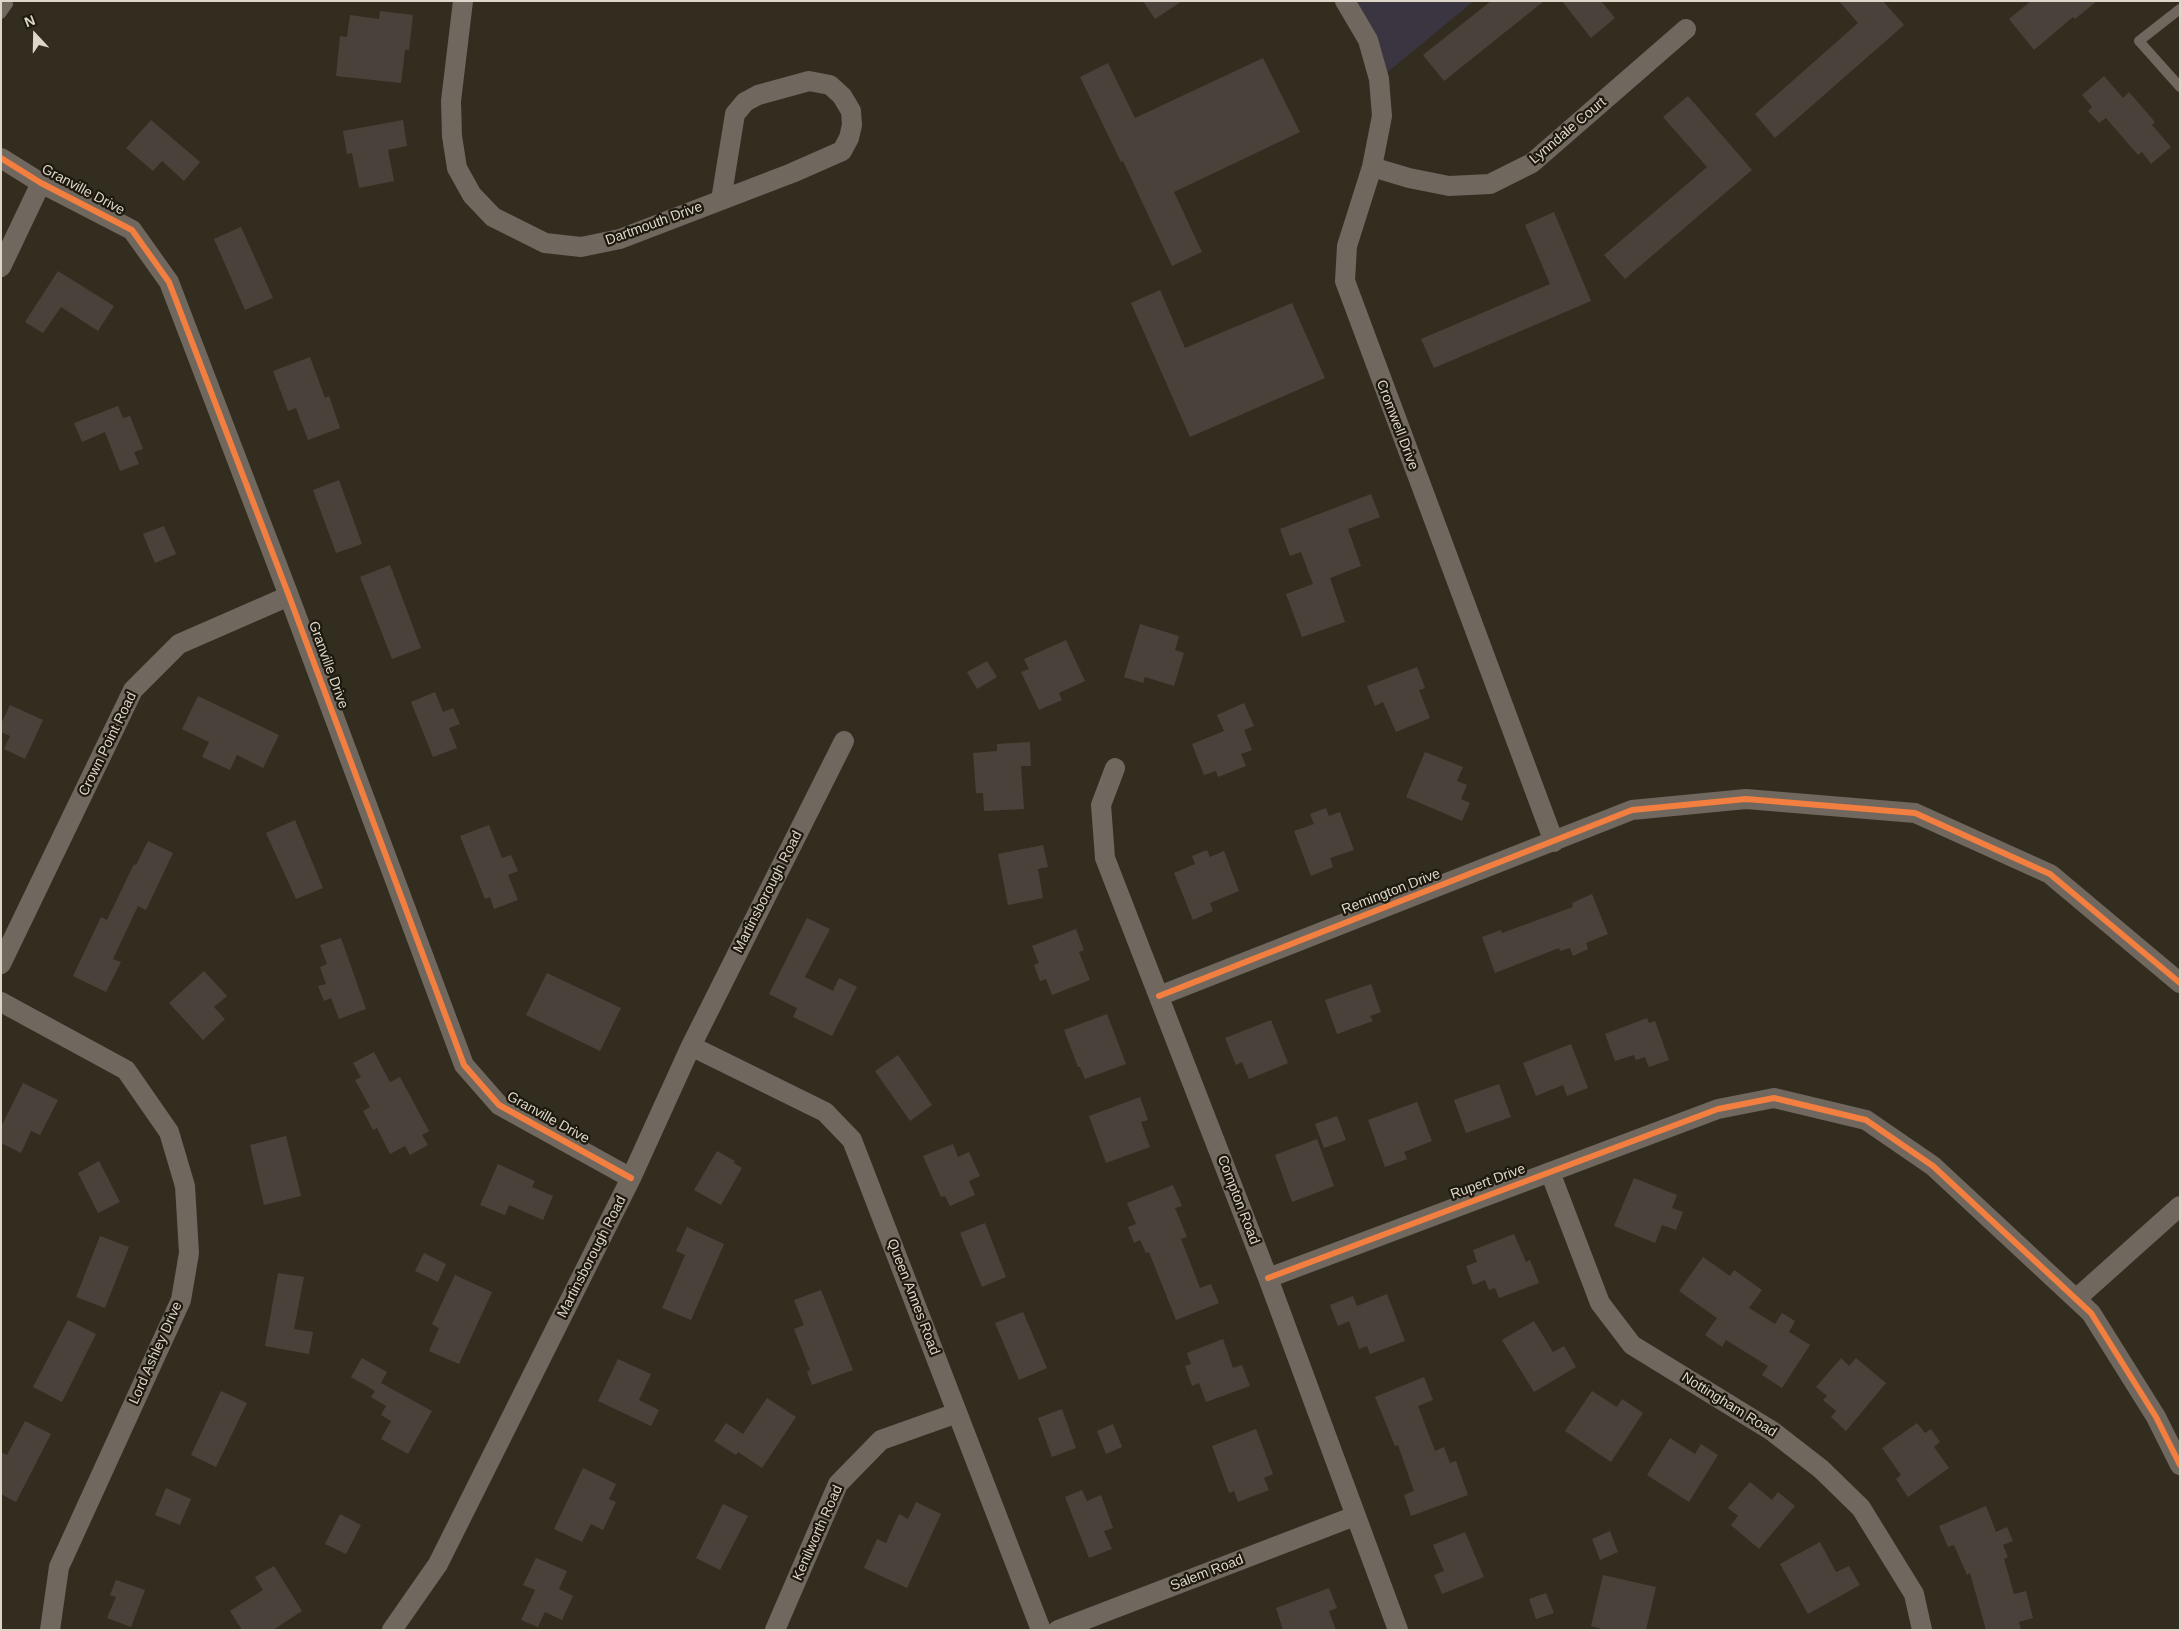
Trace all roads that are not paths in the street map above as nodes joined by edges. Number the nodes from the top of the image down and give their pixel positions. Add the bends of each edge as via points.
1 (3, 1) edge
2 (463, 1) edge
3 (1345, 1) edge
4 (2180, 9) edge
5 (1, 14) edge
6 (1686, 29) dead end
7 (2180, 87) edge
8 (1, 158) edge
9 (1372, 167) junction
10 (41, 183) junction
11 (721, 200) junction
12 (1, 267) edge
13 (289, 596) junction
14 (844, 741) dead end
15 (1115, 768) dead end
16 (1554, 842) junction
17 (1, 964) edge
18 (2180, 983) edge
19 (1159, 996) junction
20 (1, 1002) edge
21 (691, 1046) junction
22 (1550, 1172) junction
23 (632, 1178) junction
24 (2180, 1206) edge
25 (1268, 1278) junction
26 (2076, 1299) junction
27 (957, 1413) junction
28 (2180, 1466) edge
29 (1355, 1516) junction
30 (50, 1630) edge
31 (392, 1630) edge
32 (775, 1630) edge
33 (1042, 1630) edge
34 (1058, 1630) edge
35 (1398, 1630) edge
36 (1922, 1630) edge

1 - 5 lane via 8,4
2 - 11 street, Dartmouth Drive via 451,102 456,168 472,195 493,217 545,243 581,247 620,239
3 - 9 street, Cromwell Drive via 1368,40 1379,79 1382,116
4 - 7 lane via 2139,41
6 - 9 street, Lynndale Court via 1532,163 1490,184 1449,186
8 - 10 street, Granville Drive
9 - 16 street, Cromwell Drive via 1347,246 1345,281
10 - 12 street
10 - 13 street, Granville Drive via 132,230 169,282
11 - 11 street, Dartmouth Drive via 842,151 852,125 851,111 842,96 830,85 809,81 758,94 745,102 735,114
13 - 17 street, Crown Point Road via 179,644 133,690
13 - 23 street, Granville Drive via 464,1065 499,1105
14 - 21 street, Martinsborough Road
15 - 19 street, Compton Road via 1102,805 1105,858
16 - 18 street, Remington Drive via 1632,810 1746,799 1915,813 2050,874
16 - 19 street, Remington Drive
19 - 25 street, Compton Road
20 - 30 street, Lord Ashley Drive via 126,1070 169,1132 185,1186 189,1253 181,1300 60,1567
21 - 23 street, Martinsborough Road
21 - 27 street, Queen Annes Road via 825,1112 852,1140
22 - 25 street, Rupert Drive
22 - 26 street, Rupert Drive via 1718,1109 1774,1098 1866,1120 1934,1166
22 - 36 street, Nottingham Road via 1600,1303 1632,1345 1772,1431 1821,1469 1862,1508 1914,1594
23 - 31 street, Martinsborough Road via 438,1564
24 - 26 street
25 - 29 street, Compton Road
26 - 28 street, Rupert Drive via 2091,1313 2156,1417
27 - 32 street, Kenilworth Road via 881,1440 838,1484
27 - 33 street, Queen Annes Road
29 - 34 street, Salem Road
29 - 35 street, Compton Road

